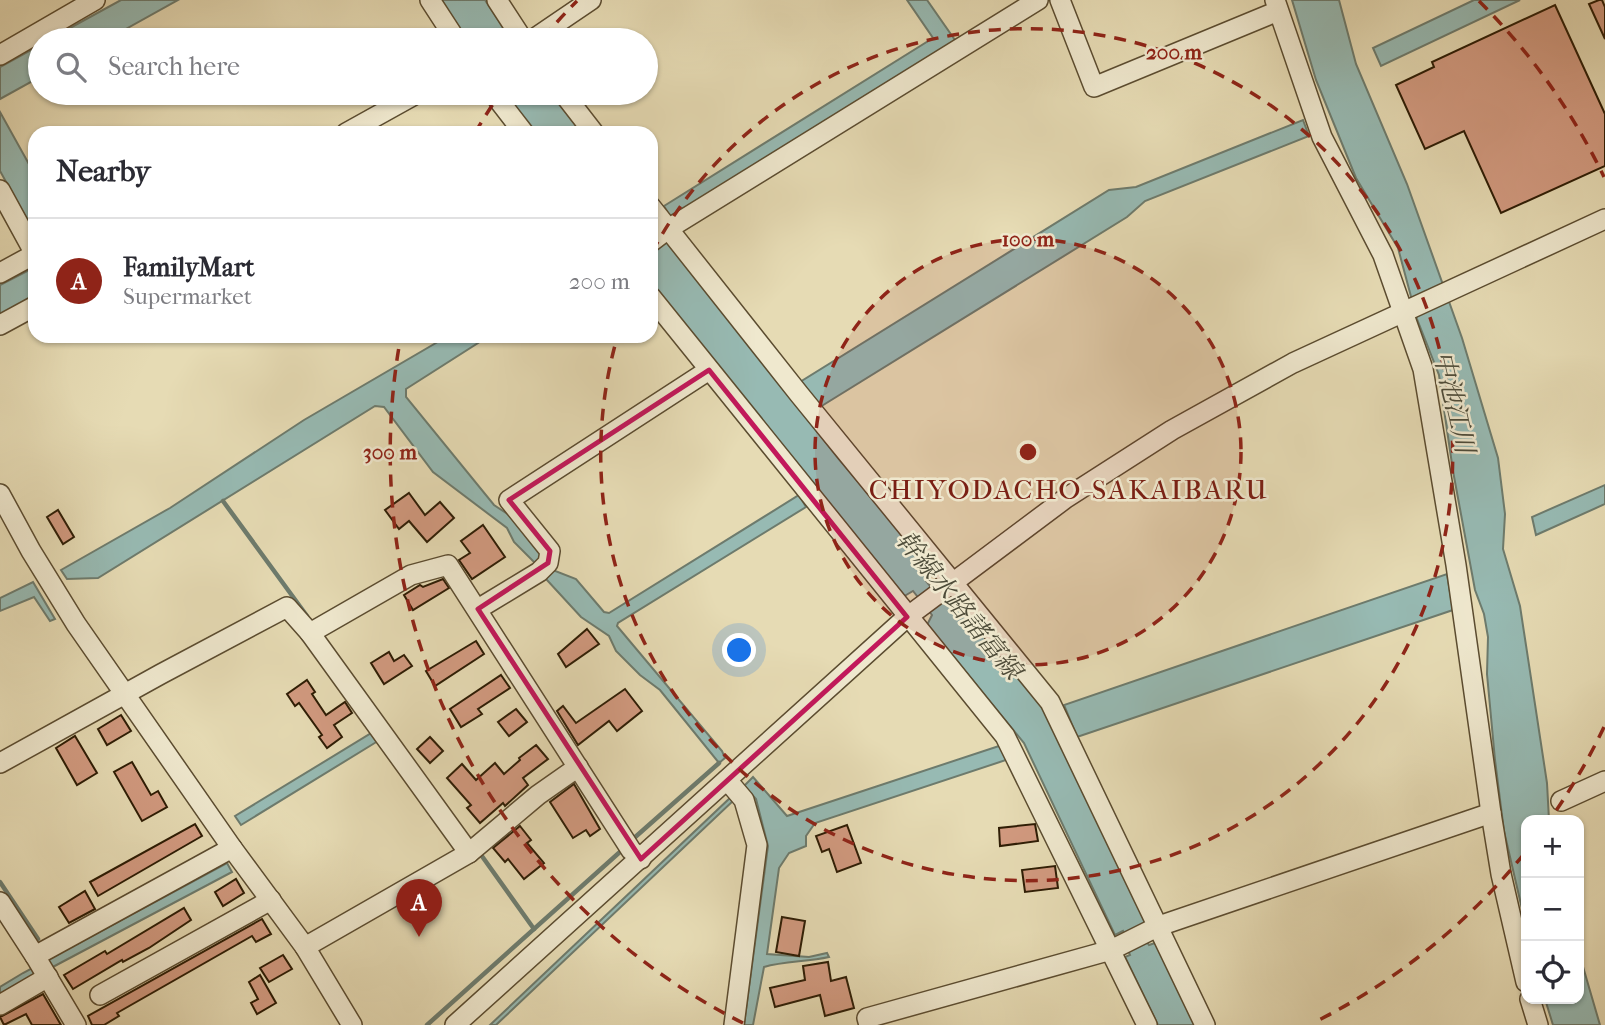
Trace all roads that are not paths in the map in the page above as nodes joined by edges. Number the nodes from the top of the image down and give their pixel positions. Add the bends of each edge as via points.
1 (96, 0) edge
2 (430, 0) edge
3 (497, 0) edge
4 (591, 0) edge
5 (1038, 0) edge
6 (1060, 0) edge
7 (1276, 6) edge
8 (47, 28) edge
9 (448, 28) edge
10 (515, 28) edge
11 (550, 28) edge
12 (28, 39) edge
13 (0, 55) edge
14 (396, 105) edge
15 (502, 105) edge
16 (572, 105) edge
17 (359, 126) edge
18 (519, 126) edge
19 (589, 126) edge
20 (0, 190) edge
21 (1605, 219) edge
22 (658, 237) edge
23 (28, 241) edge
24 (28, 258) edge
25 (0, 273) edge
26 (658, 306) edge
27 (28, 310) edge
28 (1403, 311) junction
29 (0, 325) edge
30 (709, 370) junction
31 (0, 494) edge
32 (945, 588) junction
33 (478, 609) junction
34 (915, 612) junction
35 (316, 629) junction
36 (125, 694) junction
37 (0, 762) edge
38 (578, 767) junction
39 (727, 780) junction
40 (1605, 781) edge
41 (1561, 801) dead end
42 (1491, 813) junction
43 (232, 848) junction
44 (474, 849) junction
45 (641, 859) junction
46 (271, 900) junction
47 (0, 902) edge
48 (1154, 929) junction
49 (305, 947) junction
50 (1115, 948) junction
51 (1521, 960) edge
52 (40, 965) junction
53 (100, 995) dead end
54 (1532, 1004) edge
55 (0, 1005) edge
56 (76, 1025) edge
57 (352, 1025) edge
58 (455, 1025) edge
59 (734, 1025) edge
60 (869, 1025) edge
61 (1147, 1025) edge
62 (1205, 1025) edge
63 (1538, 1025) edge

1 - 8 street
2 - 9 street
3 - 10 street
4 - 11 street
5 - 22 street
6 - 7 street via 1094,87
7 - 28 street via 1322,137 1383,255
12 - 13 street
14 - 17 street
15 - 18 street
16 - 19 street
20 - 23 street
21 - 28 street
22 - 32 street via 804,401
24 - 25 street
26 - 30 street
27 - 29 street
28 - 32 street via 1293,363 1172,430 1066,498
28 - 42 street via 1423,369 1437,443
30 - 33 street via 509,500 550,551 544,567
30 - 34 street via 901,606
31 - 36 street via 76,624
32 - 34 street
32 - 48 street via 1050,702
33 - 35 street via 448,565 411,575
33 - 38 street
34 - 39 street
34 - 50 street via 1012,747
35 - 36 street via 287,607
35 - 44 street
36 - 37 street
36 - 43 street
38 - 44 street
38 - 45 street
39 - 45 street
39 - 59 street via 744,800 757,845
40 - 41 street
42 - 48 street
42 - 51 street
43 - 46 street
43 - 52 street
44 - 49 street
45 - 58 street
46 - 49 street
46 - 53 street
47 - 52 street
48 - 50 street
48 - 62 street
49 - 57 street
50 - 60 street via 867,1018
50 - 61 street
52 - 55 street
52 - 56 street
54 - 63 street

